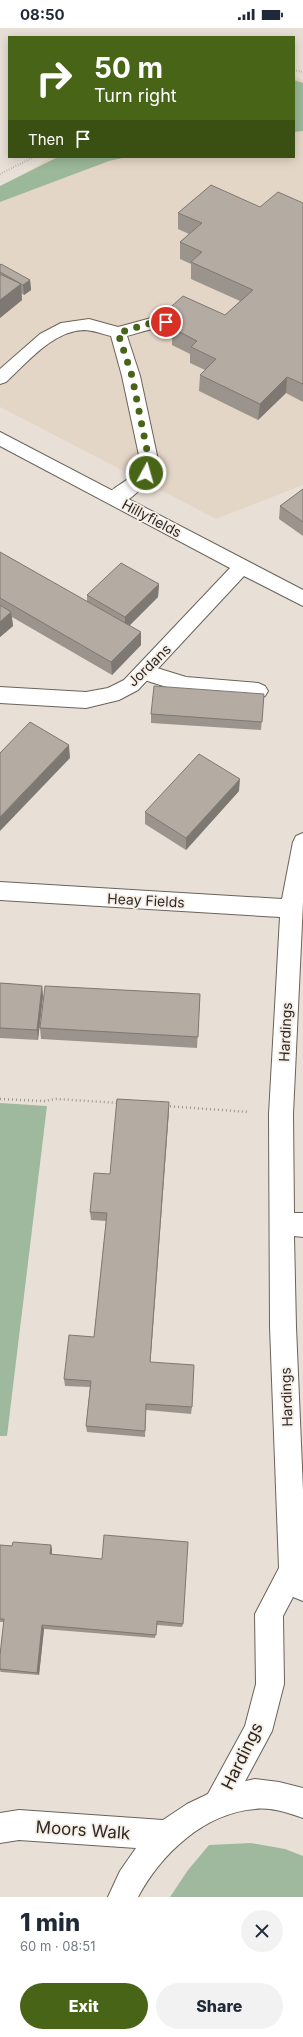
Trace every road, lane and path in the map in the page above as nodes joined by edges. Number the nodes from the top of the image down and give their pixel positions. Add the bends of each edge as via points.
1 (32, 158) edge
2 (0, 174) edge
3 (197, 327) edge
4 (118, 333) junction
5 (0, 378) edge
6 (0, 438) edge
7 (114, 498) junction
8 (243, 566) junction
9 (303, 599) edge
10 (144, 672) junction
11 (258, 691) dead end
12 (0, 695) edge
13 (303, 842) edge
14 (0, 891) edge
15 (291, 909) junction
16 (0, 1098) edge
17 (126, 1104) edge
18 (165, 1106) edge
19 (281, 1114) junction
20 (293, 1224) edge
21 (298, 1579) edge
22 (303, 1802) edge
23 (218, 1803) junction
24 (0, 1828) edge
25 (166, 1835) junction
26 (123, 1897) edge

1 - 2 path
3 - 4 street via 190,323 166,322 147,324
4 - 5 street via 98,326 78,325 52,334
4 - 7 street via 132,376 149,460 146,473
6 - 7 street, Hillyfields
7 - 8 street, Hillyfields
8 - 9 street, Hillyfields
8 - 10 street, Jordans
10 - 11 street via 162,681 178,684
10 - 12 street, Jordans via 131,685 112,695 86,700
13 - 15 street, Hardings
14 - 15 street, Heay Fields
15 - 19 street, Hardings
16 - 17 path
18 - 19 path
19 - 20 street, Hardings
20 - 21 street, Hardings via 283,1327
21 - 23 street, Hardings via 270,1614 270,1684 258,1731
22 - 23 street via 256,1794
23 - 25 street
24 - 25 street, Moors Walk via 18,1825
25 - 26 street via 126,1888

